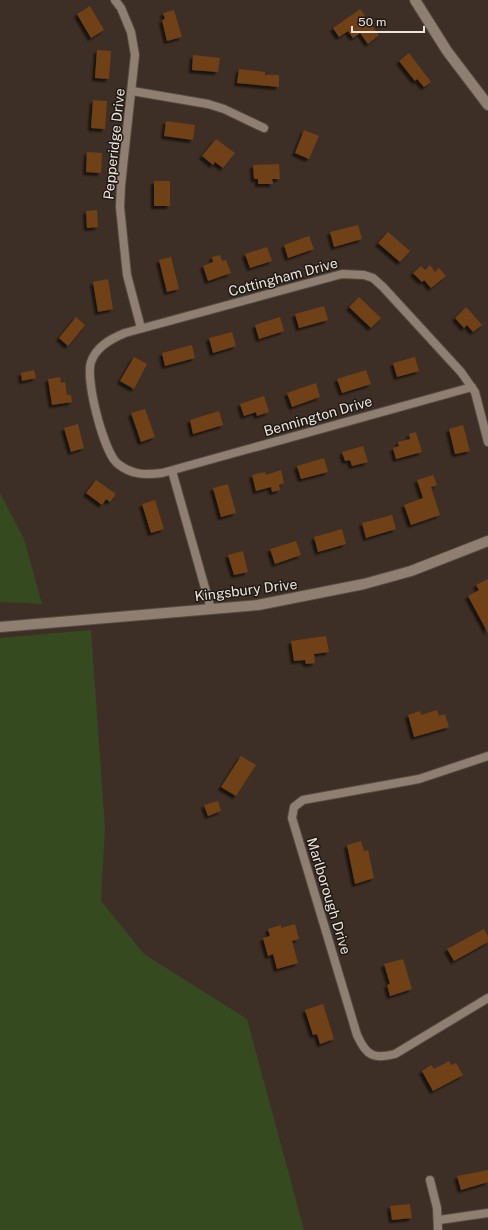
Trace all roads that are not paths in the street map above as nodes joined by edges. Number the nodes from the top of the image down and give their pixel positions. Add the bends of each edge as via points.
1 (115, 0) edge
2 (415, 0) edge
3 (132, 91) junction
4 (488, 104) edge
5 (264, 128) dead end
6 (141, 328) junction
7 (472, 387) junction
8 (488, 442) edge
9 (172, 470) junction
10 (488, 541) edge
11 (211, 609) junction
12 (0, 627) edge
13 (488, 756) edge
14 (488, 998) edge
15 (430, 1180) dead end
16 (488, 1213) edge
17 (439, 1220) junction
18 (438, 1230) edge

1 - 3 street, Pepperidge Drive via 121,8 134,43 135,69
2 - 4 street via 447,52
3 - 5 street via 208,104
3 - 6 street, Pepperidge Drive via 120,207 127,275
6 - 7 street, Cottingham Drive via 336,275 353,273 373,278 388,292
6 - 9 street via 112,338 103,344 92,360 90,386 113,459 142,475 162,474
7 - 8 street, Cottingham Drive via 480,405
7 - 9 street, Bennington Drive
9 - 11 street
10 - 11 street, Kingsbury Drive via 411,571 364,584 258,605
11 - 12 street, Kingsbury Drive
13 - 14 street, Marlborough Drive via 419,779 303,800 294,807 292,818 363,1048 373,1056 395,1054
15 - 17 street
16 - 17 street
17 - 18 street

